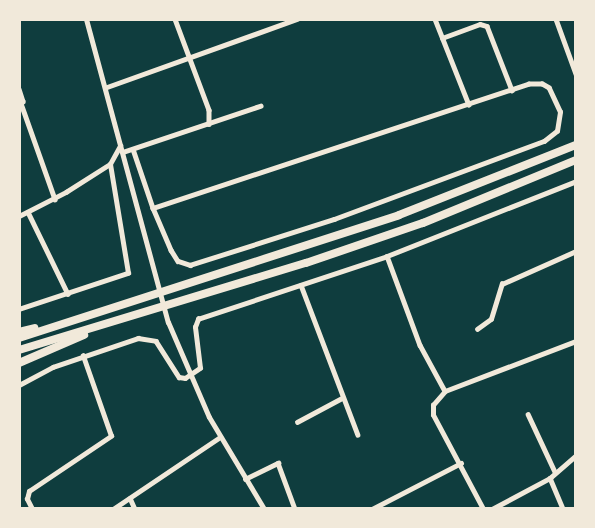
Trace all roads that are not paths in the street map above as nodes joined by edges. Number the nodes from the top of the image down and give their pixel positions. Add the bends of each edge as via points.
1 (86, 19) edge
2 (175, 19) edge
3 (297, 19) edge
4 (435, 19) edge
5 (556, 19) edge
6 (442, 38) junction
7 (190, 55) junction
8 (576, 74) edge
9 (107, 87) junction
10 (19, 89) edge
11 (512, 90) junction
12 (469, 105) junction
13 (260, 106) dead end
14 (21, 107) edge
15 (209, 124) junction
16 (576, 145) edge
17 (122, 148) junction
18 (133, 149) junction
19 (576, 160) edge
20 (110, 164) junction
21 (576, 181) edge
22 (55, 199) junction
23 (153, 208) junction
24 (28, 212) junction
25 (19, 216) edge
26 (576, 251) edge
27 (387, 256) junction
28 (301, 285) junction
29 (68, 294) junction
30 (19, 309) edge
31 (150, 309) junction
32 (92, 314) junction
33 (477, 329) dead end
34 (19, 332) edge
35 (19, 338) edge
36 (576, 341) edge
37 (19, 349) edge
38 (83, 356) junction
39 (19, 363) edge
40 (191, 375) junction
41 (19, 385) edge
42 (445, 391) junction
43 (342, 398) junction
44 (528, 414) dead end
45 (297, 422) dead end
46 (358, 435) dead end
47 (220, 437) junction
48 (576, 455) edge
49 (461, 463) junction
50 (555, 472) junction
51 (550, 478) junction
52 (245, 479) junction
53 (130, 498) junction
54 (32, 509) edge
55 (113, 509) edge
56 (135, 509) edge
57 (264, 509) edge
58 (295, 509) edge
59 (372, 509) edge
60 (482, 509) edge
61 (492, 509) edge
62 (563, 509) edge

1 - 9 street
2 - 7 street
3 - 7 street
4 - 6 street
5 - 8 street
6 - 11 street via 480,24 487,26
6 - 12 street
7 - 9 street
7 - 15 street via 209,110
9 - 17 street
10 - 14 street
11 - 12 street
11 - 23 street via 537,83 552,92 561,116 554,134 334,219 190,265 175,258
12 - 23 street
13 - 15 street
14 - 22 street
15 - 18 street
16 - 32 highway via 421,207
17 - 18 street
17 - 20 street
17 - 40 street via 168,322
18 - 23 street
19 - 31 highway via 423,223
20 - 22 street
20 - 29 street via 128,273
21 - 27 street
22 - 24 street
24 - 25 street
24 - 29 street
26 - 33 street via 502,284 491,319
27 - 28 street
27 - 42 street via 420,345
28 - 40 street via 198,319 200,368
28 - 43 street
29 - 30 street
31 - 37 highway
31 - 39 highway
32 - 34 highway
32 - 35 highway
36 - 42 street
38 - 40 street via 138,338 152,338 179,377
38 - 41 street
38 - 54 street via 112,434 29,491
40 - 47 street
42 - 49 street via 433,405 433,415
43 - 45 street
43 - 46 street
44 - 50 street
47 - 52 street
47 - 53 street
48 - 50 street
49 - 59 street
49 - 60 street
50 - 51 street
51 - 61 street
51 - 62 street
52 - 57 street
52 - 58 street via 278,464
53 - 55 street
53 - 56 street

